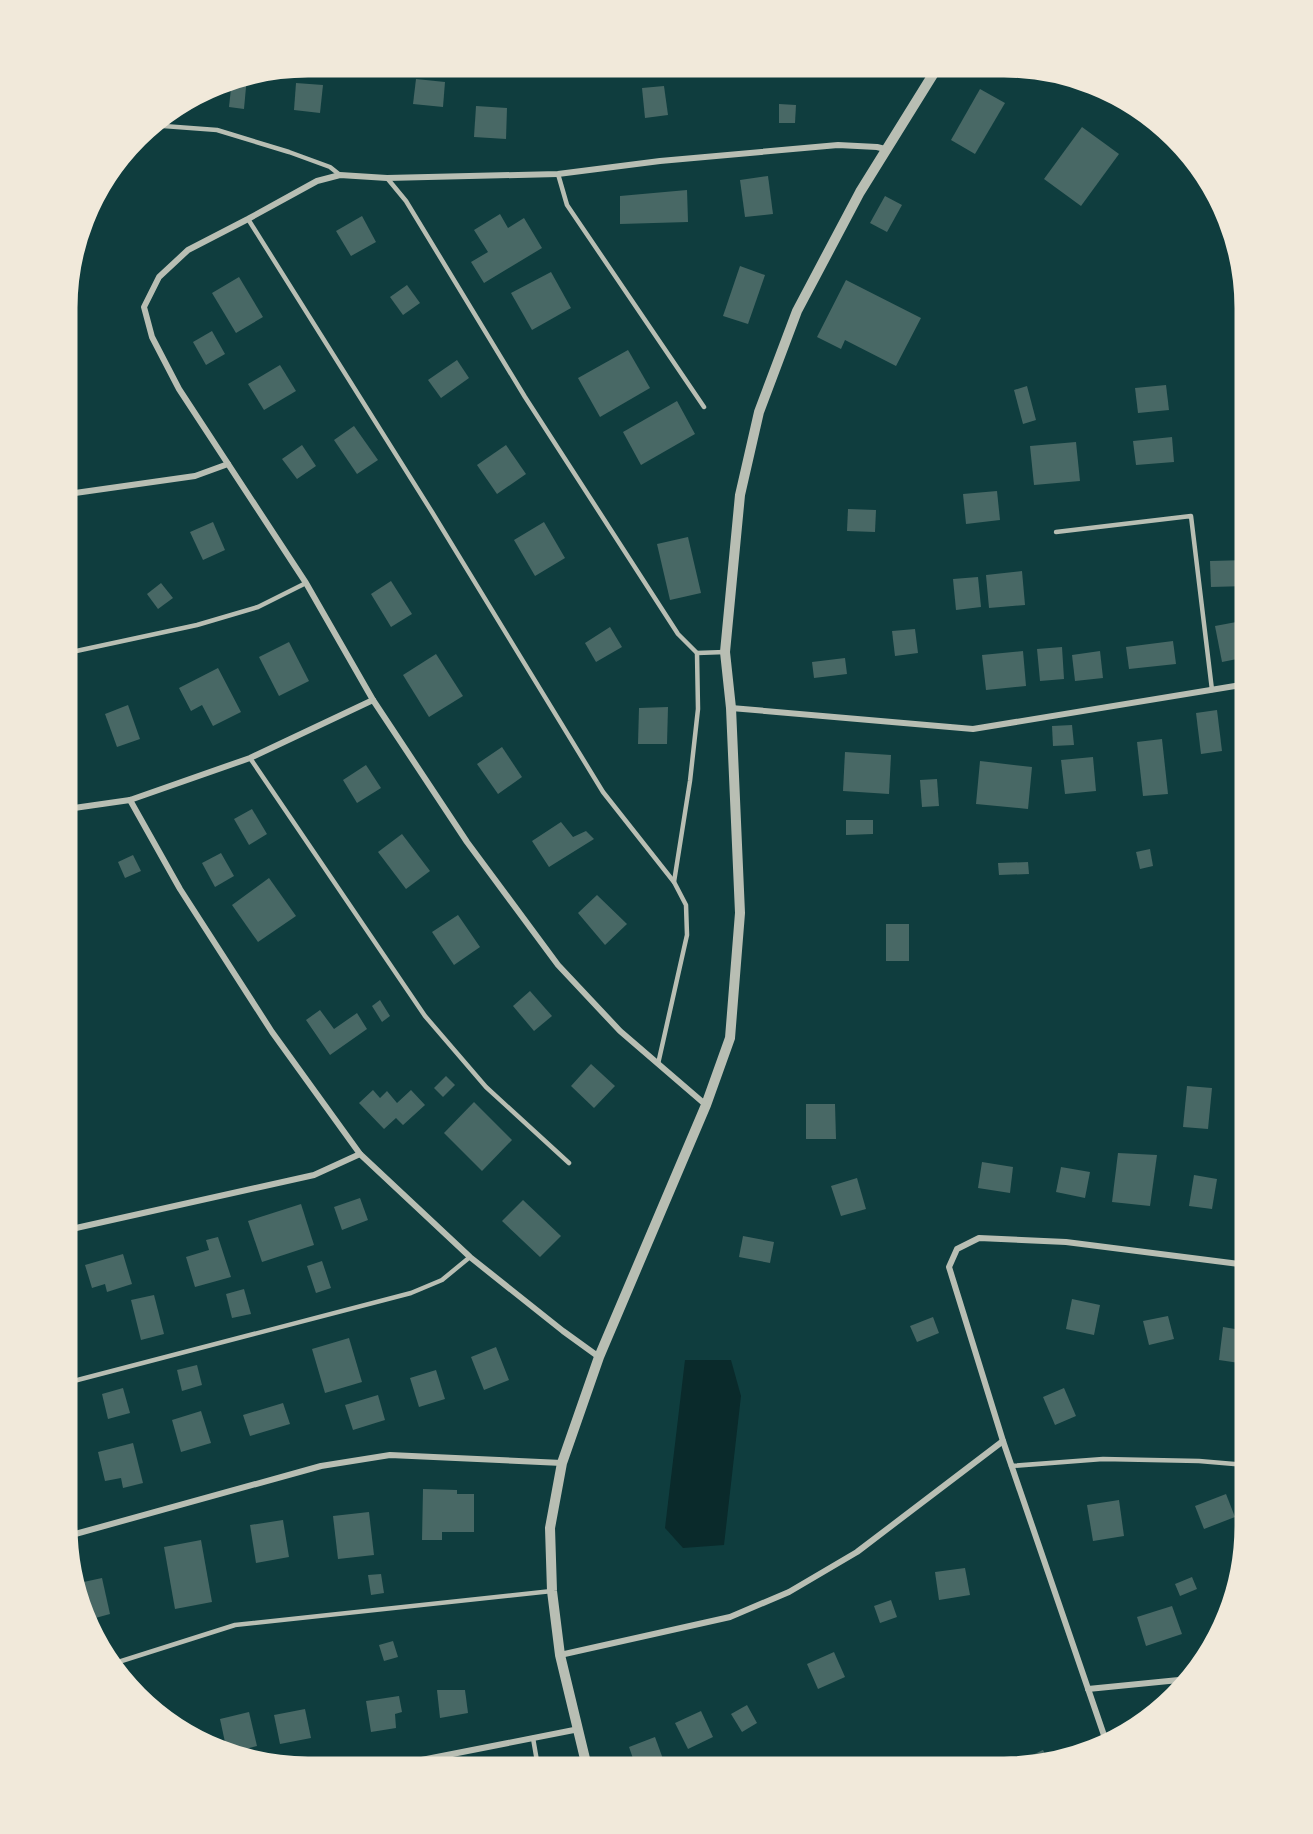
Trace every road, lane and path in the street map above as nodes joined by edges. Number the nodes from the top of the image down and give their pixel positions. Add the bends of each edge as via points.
1 (931, 76) edge
2 (165, 126) edge
3 (885, 149) junction
4 (558, 174) junction
5 (340, 175) junction
6 (387, 178) junction
7 (248, 219) junction
8 (704, 407) dead end
9 (228, 464) junction
10 (76, 493) edge
11 (1056, 532) dead end
12 (306, 583) junction
13 (76, 651) edge
14 (725, 652) junction
15 (697, 653) junction
16 (1237, 686) edge
17 (1212, 690) junction
18 (373, 700) junction
19 (731, 708) junction
20 (250, 758) junction
21 (130, 800) junction
22 (76, 808) edge
23 (674, 882) junction
24 (658, 1064) junction
25 (706, 1105) junction
26 (360, 1154) junction
27 (569, 1163) dead end
28 (76, 1228) edge
29 (470, 1257) junction
30 (1237, 1264) edge
31 (599, 1357) junction
32 (76, 1380) edge
33 (1003, 1441) junction
34 (562, 1463) junction
35 (1237, 1464) edge
36 (1011, 1466) junction
37 (77, 1534) edge
38 (552, 1591) junction
39 (560, 1655) junction
40 (120, 1661) edge
41 (1177, 1680) edge
42 (1088, 1689) junction
43 (579, 1729) junction
44 (1104, 1735) edge
45 (533, 1738) junction
46 (432, 1758) edge
47 (536, 1758) edge
48 (585, 1758) edge

1 - 3 street
2 - 5 lane via 217,130 289,152 330,167
3 - 4 street via 838,145
3 - 14 street via 797,311 759,412 740,495
4 - 6 street
4 - 8 lane via 567,205
5 - 6 street
5 - 7 street via 317,181
6 - 15 lane via 406,201 671,625
7 - 9 street via 188,250 159,277 144,307 152,337 179,389
7 - 23 lane via 603,792
9 - 10 street via 195,476
9 - 12 street
11 - 17 lane via 1191,516
12 - 13 lane via 258,607 197,625
12 - 18 street
14 - 15 lane
14 - 19 street
15 - 23 lane via 698,709
16 - 17 street
17 - 19 street via 973,729
18 - 20 street
18 - 24 street via 467,842 558,965 620,1031
19 - 25 street via 740,913 730,1038
20 - 21 street
20 - 27 lane via 425,1016 486,1087
21 - 22 street
21 - 26 street via 180,889 272,1032
23 - 24 lane via 686,905 687,934
24 - 25 street
25 - 31 street
26 - 28 street via 314,1175
26 - 29 street
29 - 31 street
29 - 32 lane via 442,1280 411,1293
30 - 33 street via 1066,1242 979,1238 957,1249 949,1267
31 - 34 street
33 - 36 street
33 - 39 street via 857,1552 789,1592 730,1617
34 - 37 street via 390,1455 321,1466
34 - 38 street via 550,1528
35 - 36 lane via 1103,1460
36 - 42 street
38 - 39 street
38 - 40 lane via 235,1625
39 - 43 street
41 - 42 street
42 - 44 street
43 - 45 street
43 - 48 street
45 - 46 street
45 - 47 lane

